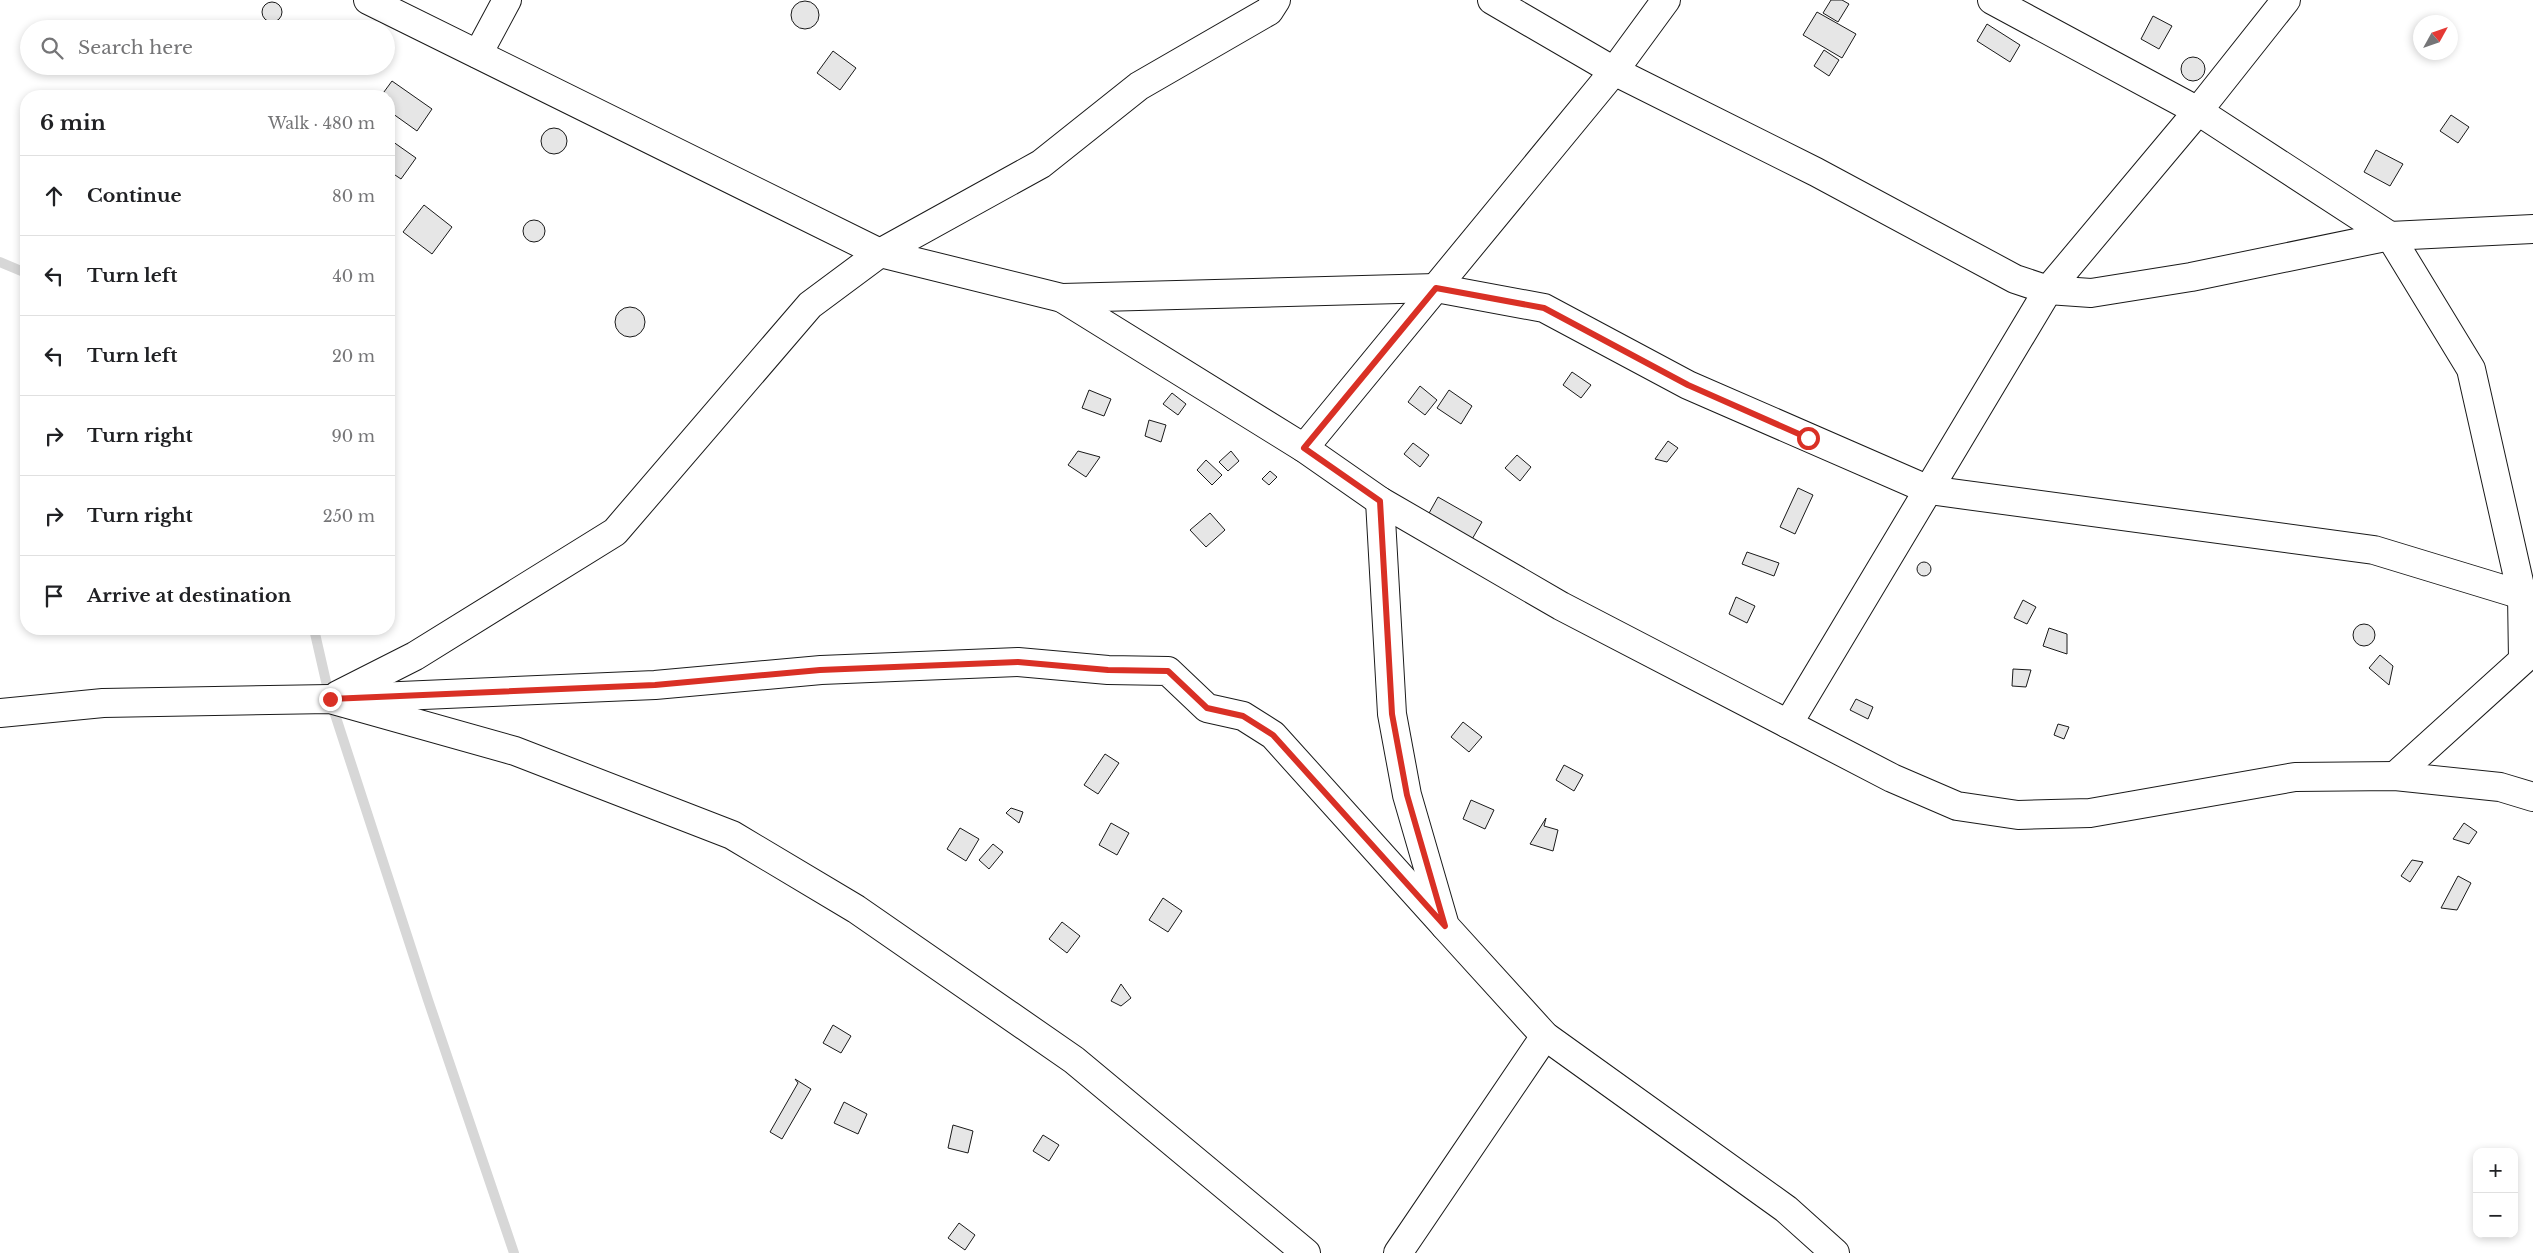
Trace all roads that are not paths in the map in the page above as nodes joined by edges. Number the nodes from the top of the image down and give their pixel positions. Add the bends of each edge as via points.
1 (368, 0) edge
2 (507, 0) edge
3 (1276, 0) edge
4 (1492, 0) edge
5 (1666, 0) edge
6 (1992, 0) edge
7 (2286, 0) edge
8 (478, 54) junction
9 (1614, 70) junction
10 (2198, 111) junction
11 (2533, 229) edge
12 (2390, 236) junction
13 (880, 252) junction
14 (1436, 288) junction
15 (2048, 290) junction
16 (1062, 298) junction
17 (1304, 448) junction
18 (1929, 490) junction
19 (1380, 501) junction
20 (2522, 595) junction
21 (330, 699) junction
22 (0, 713) edge
23 (1788, 724) junction
24 (2395, 776) junction
25 (2533, 797) edge
26 (1445, 926) junction
27 (1545, 1036) junction
28 (1827, 1250) edge
29 (1306, 1253) edge
30 (1398, 1253) edge

1 - 8 street
2 - 8 street
3 - 13 street via 1269,11 1139,86 1041,164
4 - 9 street
5 - 9 street
6 - 10 street
7 - 10 street
8 - 13 street
9 - 14 street
9 - 15 street via 1816,172 2015,279
10 - 12 street
10 - 15 street
11 - 12 street
12 - 15 street via 2191,277 2100,292
12 - 20 street via 2471,369
13 - 16 street
13 - 21 street via 810,305 615,532 415,656
14 - 16 street
14 - 17 street
14 - 18 street via 1544,308 1688,385
15 - 18 street
16 - 17 street
17 - 19 street
18 - 20 street via 2374,550
18 - 23 street
19 - 23 street via 1561,606
19 - 26 street via 1392,714 1407,795
20 - 24 street via 2523,660
21 - 22 street via 103,703
21 - 26 street via 655,685 820,670 1018,662 1108,670 1168,671 1207,708 1243,716 1273,735
21 - 29 street via 515,751 732,835 856,909 1074,1060
23 - 24 street via 1892,778 1957,806 2018,815 2090,813 2295,777
24 - 25 street via 2500,787
26 - 27 street
27 - 28 street via 1786,1209
27 - 30 street

